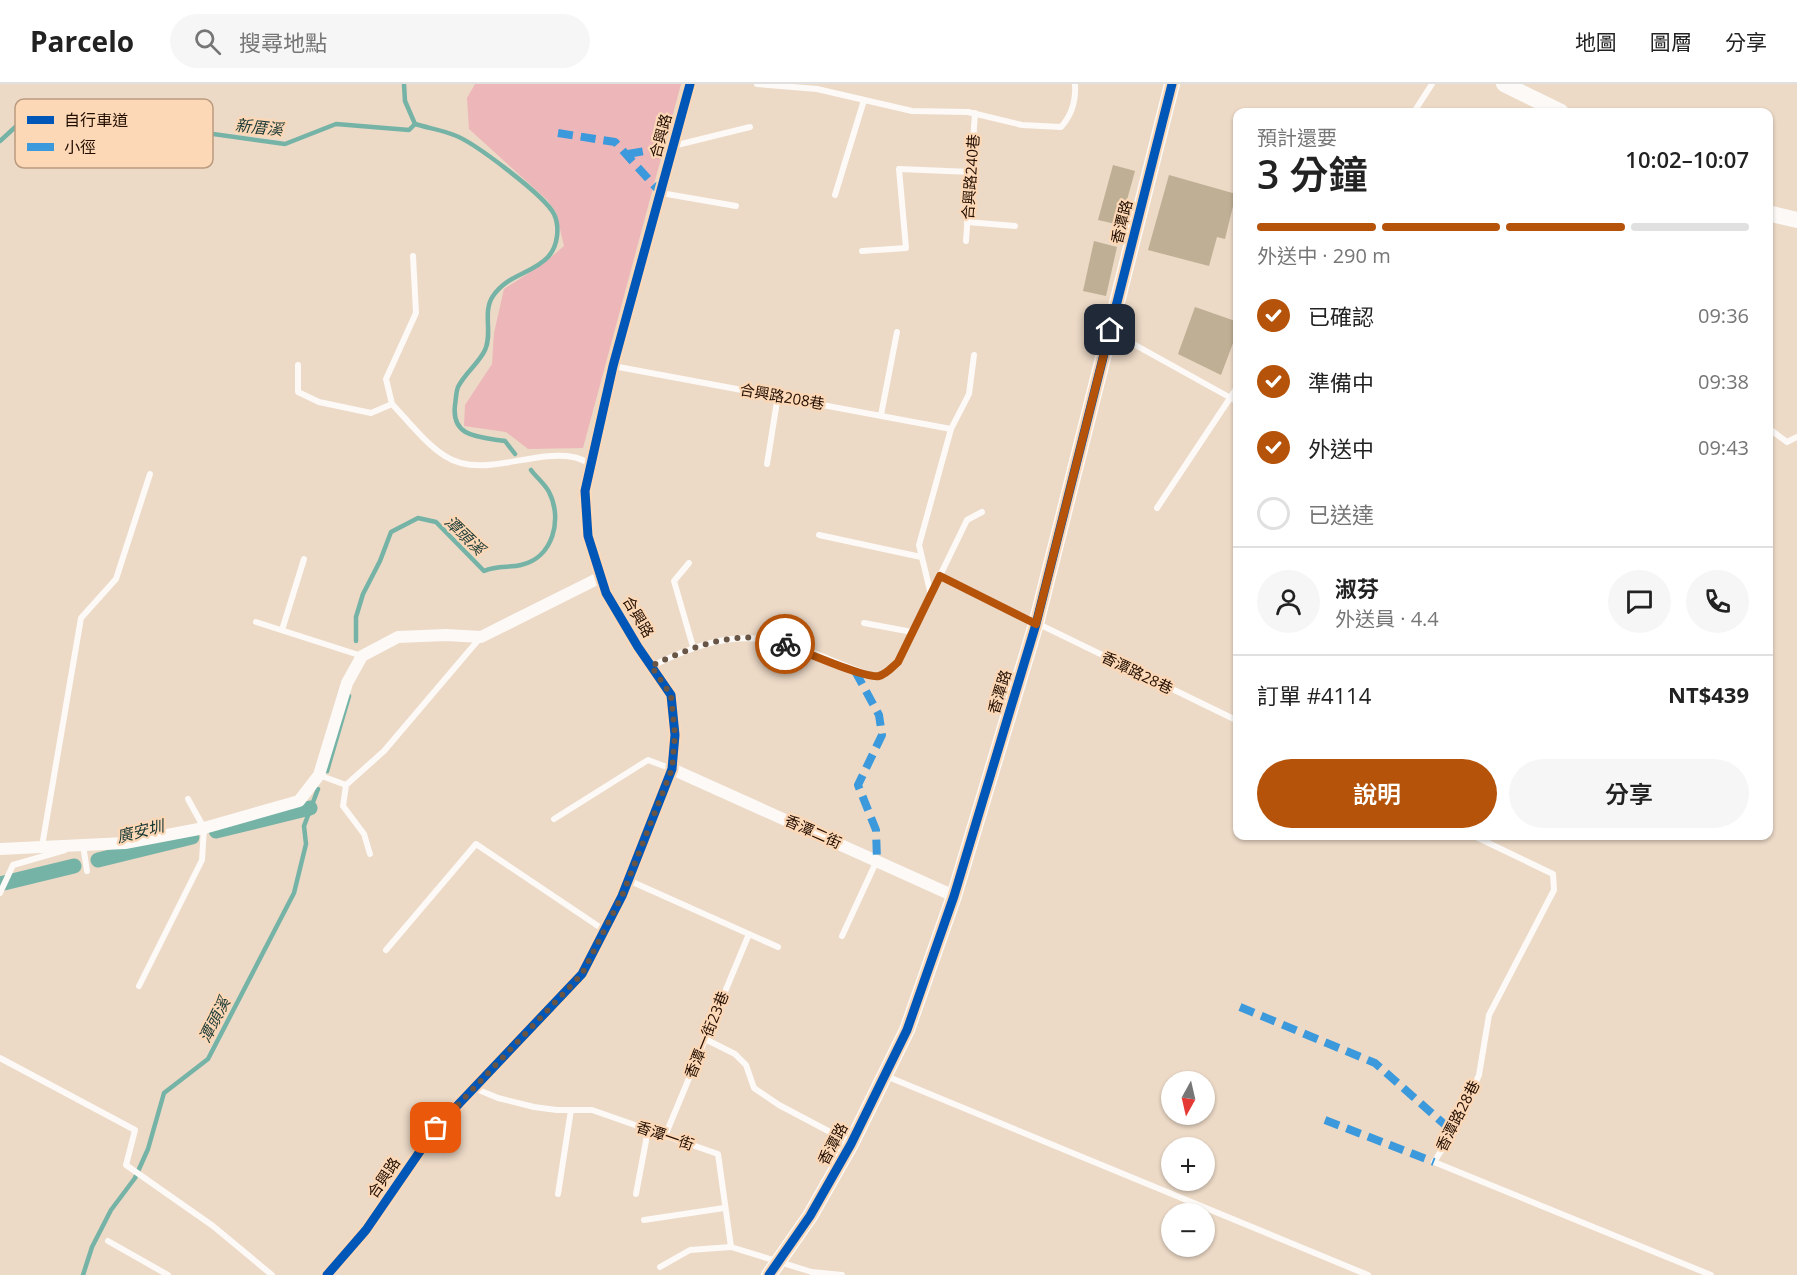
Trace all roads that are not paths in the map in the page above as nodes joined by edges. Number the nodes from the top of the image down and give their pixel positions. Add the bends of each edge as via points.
1 (690, 84) edge
2 (757, 84) edge
3 (1075, 84) edge
4 (1172, 84) edge
5 (1432, 84) edge
6 (1504, 84) edge
7 (785, 85) edge
8 (864, 100) junction
9 (1417, 108) edge
10 (1553, 108) edge
11 (975, 113) junction
12 (750, 127) dead end
13 (674, 146) junction
14 (971, 172) junction
15 (661, 193) junction
16 (835, 195) dead end
17 (736, 206) dead end
18 (1773, 214) edge
19 (1797, 220) edge
20 (967, 222) junction
21 (1015, 226) dead end
22 (966, 241) dead end
23 (862, 251) dead end
24 (413, 256) dead end
25 (1110, 330) junction
26 (897, 332) dead end
27 (975, 355) dead end
28 (298, 365) dead end
29 (613, 366) junction
30 (1233, 394) edge
31 (778, 395) junction
32 (1230, 398) junction
33 (1233, 400) edge
34 (392, 404) junction
35 (881, 415) junction
36 (951, 429) junction
37 (1773, 432) edge
38 (1797, 437) edge
39 (591, 464) junction
40 (767, 464) dead end
41 (150, 474) dead end
42 (1157, 508) dead end
43 (982, 512) dead end
44 (819, 535) dead end
45 (921, 557) junction
46 (304, 559) dead end
47 (689, 563) dead end
48 (940, 576) junction
49 (601, 578) junction
50 (931, 595) junction
51 (256, 622) dead end
52 (864, 623) dead end
53 (1036, 624) junction
54 (282, 630) junction
55 (912, 632) junction
56 (481, 637) junction
57 (693, 646) junction
58 (362, 656) junction
59 (651, 666) junction
60 (1233, 719) edge
61 (672, 769) junction
62 (319, 775) junction
63 (346, 785) junction
64 (188, 799) dead end
65 (554, 819) dead end
66 (204, 828) junction
67 (1482, 840) edge
68 (83, 844) junction
69 (42, 846) junction
70 (0, 849) edge
71 (370, 854) dead end
72 (877, 860) junction
73 (87, 871) dead end
74 (628, 880) junction
75 (0, 892) edge
76 (954, 896) junction
77 (604, 930) junction
78 (749, 934) junction
79 (842, 936) dead end
80 (778, 947) dead end
81 (386, 950) dead end
82 (139, 986) dead end
83 (705, 1039) junction
84 (0, 1058) edge
85 (884, 1076) junction
86 (474, 1088) junction
87 (571, 1110) junction
88 (648, 1130) junction
89 (665, 1136) junction
90 (852, 1144) junction
91 (558, 1194) dead end
92 (636, 1194) dead end
93 (724, 1208) junction
94 (644, 1220) dead end
95 (108, 1241) dead end
96 (731, 1247) junction
97 (660, 1267) dead end
98 (773, 1269) edge
99 (813, 1273) edge
100 (168, 1275) edge
101 (272, 1275) edge
102 (327, 1275) edge
103 (842, 1275) edge
104 (1368, 1275) edge
105 (1711, 1275) edge

1 - 13 street, 合興路
2 - 7 lane, 合興路240巷
3 - 11 lane, 合興路240巷 via 1069,118 1061,127 1022,125
4 - 25 street, 香潭路
5 - 9 lane
6 - 10 street
7 - 8 lane, 合興路240巷
8 - 11 lane, 合興路240巷 via 912,111
8 - 16 lane
11 - 14 lane, 合興路240巷
12 - 13 lane
13 - 15 street, 合興路
14 - 20 lane, 合興路240巷
14 - 23 lane via 899,169 906,248
15 - 17 lane
15 - 29 street, 合興路
18 - 19 street
20 - 21 lane
20 - 22 lane, 合興路240巷
24 - 34 lane via 416,314 386,379
25 - 32 lane
25 - 53 street, 香潭路
26 - 35 lane
27 - 36 lane via 969,394
28 - 34 lane via 298,392 319,402 371,413
29 - 31 lane, 合興路208巷
29 - 39 street, 合興路
30 - 32 lane
31 - 35 lane, 合興路208巷
31 - 40 lane
32 - 33 lane
32 - 42 lane
34 - 39 lane via 446,457 466,464 555,456
35 - 36 lane, 合興路208巷
36 - 45 lane via 919,545
37 - 38 lane via 1787,442
39 - 49 street, 合興路 via 585,491 588,536
41 - 69 lane via 116,579 81,618
43 - 48 lane via 967,520
44 - 45 lane
45 - 50 lane
46 - 54 lane
47 - 57 lane via 674,581
48 - 50 lane
48 - 53 lane, 香潭路28巷
49 - 56 street
49 - 59 street, 合興路 via 606,593
50 - 55 lane
51 - 54 lane
52 - 55 lane
53 - 60 lane, 香潭路28巷
53 - 76 street, 香潭路
54 - 58 lane
55 - 57 lane via 898,662 887,673 877,676 777,641 736,638
56 - 58 street via 398,637
56 - 63 lane via 384,751
57 - 59 lane
58 - 62 street via 347,683
59 - 61 street, 合興路 via 671,695 675,735
61 - 65 lane via 648,760
61 - 72 street, 香潭二街
61 - 74 street, 合興路
62 - 63 lane
62 - 66 street via 299,801
63 - 71 lane via 343,806 364,834
64 - 66 lane
66 - 68 street via 125,843
66 - 82 lane via 202,860
67 - 105 lane, 香潭路28巷 via 1553,874 1554,890 1489,1015 1479,1075 1453,1132 1434,1162
68 - 69 street
68 - 73 lane
68 - 75 lane via 13,865
69 - 70 street
72 - 76 street, 香潭二街
72 - 79 lane
74 - 77 street, 合興路
74 - 78 lane
76 - 85 street, 香潭路 via 907,1030
77 - 81 lane via 476,844
77 - 86 street, 合興路 via 582,974
78 - 80 lane
78 - 83 lane, 香潭一街23巷
83 - 89 lane, 香潭一街23巷
83 - 90 lane via 735,1054 746,1065 754,1088
84 - 101 lane via 135,1131 126,1165 213,1226
85 - 90 street, 香潭路
85 - 104 lane
86 - 87 lane, 香潭一街 via 534,1107
86 - 102 street, 合興路 via 436,1128 366,1230
87 - 88 lane, 香潭一街 via 592,1110
87 - 91 lane
88 - 89 lane, 香潭一街
88 - 92 lane
89 - 93 lane, 香潭一街 via 718,1154
90 - 98 street, 香潭路
93 - 94 lane
93 - 96 lane, 香潭一街
95 - 100 lane
96 - 97 lane via 690,1250
96 - 98 lane
98 - 99 lane
99 - 103 lane

